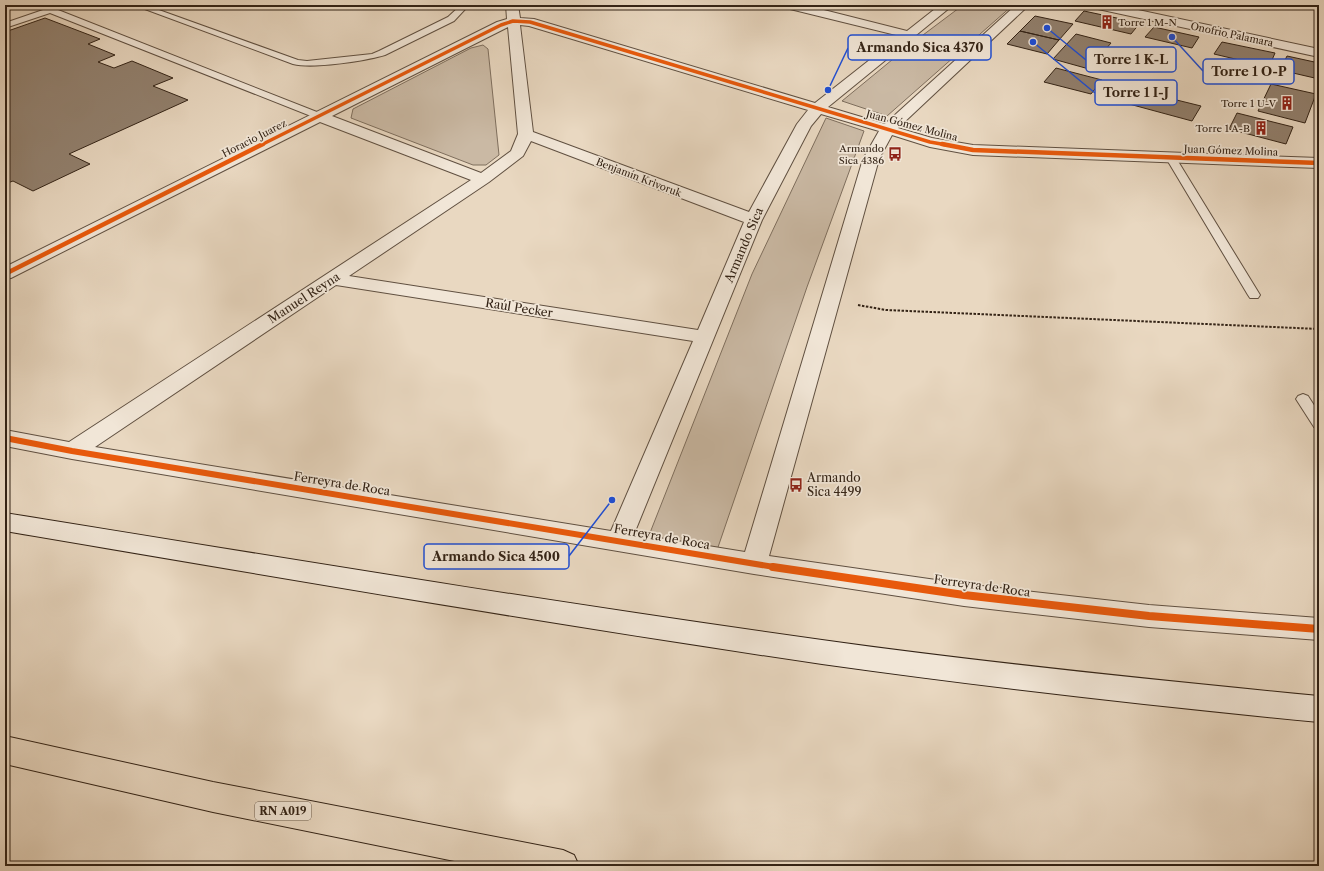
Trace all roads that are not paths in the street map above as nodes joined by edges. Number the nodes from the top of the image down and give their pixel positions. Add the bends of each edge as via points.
1 (36, 5) edge
2 (138, 5) edge
3 (465, 5) edge
4 (512, 5) edge
5 (790, 5) edge
6 (947, 5) edge
7 (1023, 5) edge
8 (1098, 5) edge
9 (50, 10) junction
10 (513, 21) junction
11 (5, 26) edge
12 (909, 35) junction
13 (1319, 53) edge
14 (818, 108) junction
15 (319, 116) junction
16 (888, 129) junction
17 (526, 134) junction
18 (1171, 158) junction
19 (1319, 163) edge
20 (483, 179) junction
21 (753, 220) junction
22 (5, 274) edge
23 (333, 279) junction
24 (1254, 295) dead end
25 (705, 337) junction
26 (1303, 399) dead end
27 (1319, 424) edge
28 (5, 438) edge
29 (72, 451) junction
30 (5, 522) edge
31 (618, 541) junction
32 (754, 564) junction
33 (1319, 629) edge
34 (1319, 709) edge
35 (5, 750) edge
36 (562, 866) edge

1 - 9 lane
2 - 3 lane via 307,64 382,53 451,19
4 - 10 street
5 - 12 street
6 - 12 street, Armando Sica
7 - 16 street
8 - 13 street, Onofrio Palamara
9 - 11 lane
9 - 15 lane
10 - 14 street, Juan Gómez Molina via 530,22
10 - 15 street, Horacio Juarez
10 - 17 street
12 - 14 street, Armando Sica
14 - 16 street, Juan Gómez Molina
14 - 21 street, Armando Sica via 804,124
15 - 20 street
15 - 22 street, Horacio Juarez
16 - 18 street, Juan Gómez Molina via 930,142 973,150
16 - 32 street via 871,159
17 - 20 street, Manuel Reyna via 518,153
17 - 21 street, Benjamín Krivoruk
18 - 19 street, Juan Gómez Molina
18 - 24 lane
20 - 23 street, Manuel Reyna
21 - 25 street, Armando Sica
23 - 25 street, Raúl Pecker
23 - 29 street, Manuel Reyna
25 - 31 street, Armando Sica
26 - 27 lane
28 - 29 street, Ferreyra de Roca
29 - 31 street, Ferreyra de Roca
30 - 34 street via 513,606 744,640 973,672
31 - 32 street, Ferreyra de Roca
32 - 33 street, Ferreyra de Roca via 1049,606
35 - 36 highway, RN A019 via 103,774

